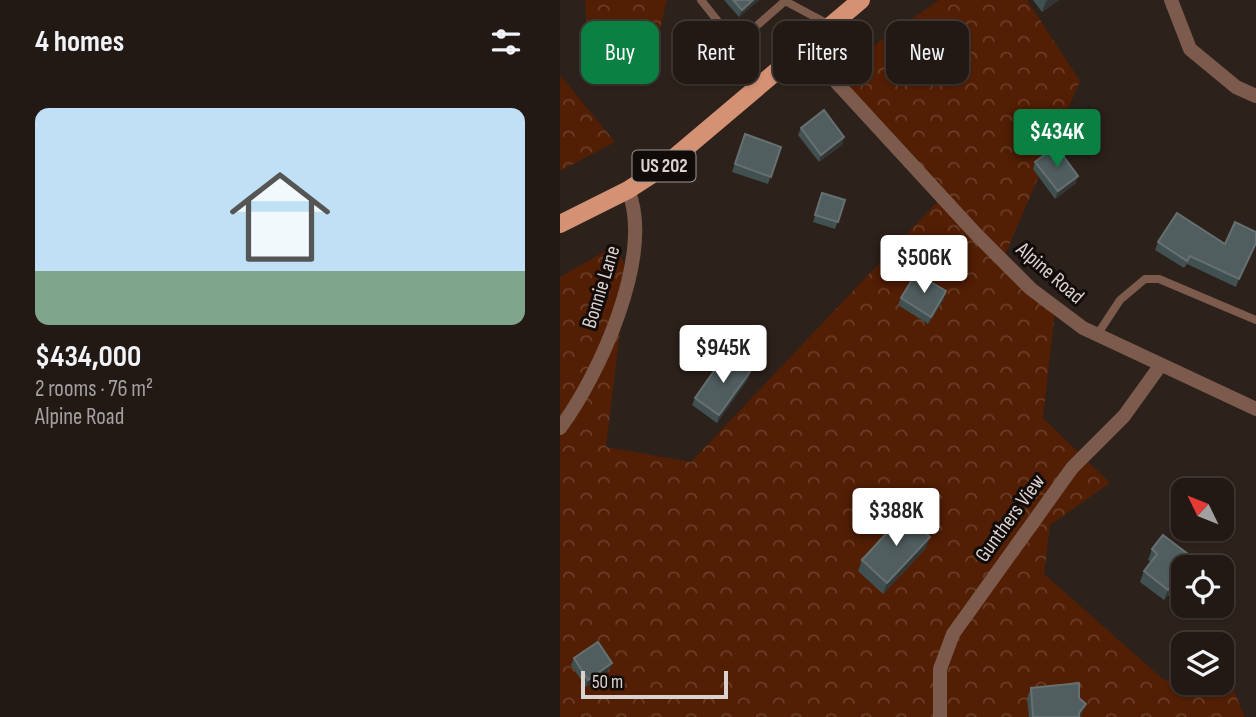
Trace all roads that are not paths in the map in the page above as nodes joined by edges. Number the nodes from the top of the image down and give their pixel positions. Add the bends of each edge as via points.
1 (701, 0) edge
2 (861, 0) edge
3 (1171, 0) edge
4 (718, 21) edge
5 (822, 21) edge
6 (835, 21) edge
7 (759, 24) edge
8 (773, 74) edge
9 (753, 84) edge
10 (838, 84) edge
11 (755, 89) junction
12 (1256, 96) edge
13 (628, 190) junction
14 (560, 224) edge
15 (1256, 320) edge
16 (1097, 335) junction
17 (1160, 366) junction
18 (1256, 409) edge
19 (560, 428) edge
20 (940, 717) edge

1 - 4 lane
2 - 6 main road, US 202
3 - 12 street via 1190,49 1236,87
5 - 7 lane via 785,2
8 - 11 main road, US 202
9 - 11 lane
10 - 16 street, Alpine Road via 1031,289
11 - 13 main road, US 202 via 704,135
13 - 14 main road, US 202
13 - 19 street, Bonnie Lane via 635,206 637,251 624,298 600,357
15 - 16 lane via 1159,279 1145,279 1120,300
16 - 17 street, Alpine Road
17 - 18 street, Alpine Road
17 - 20 street, Gunthers View via 1124,416 1072,468 953,634 940,669

